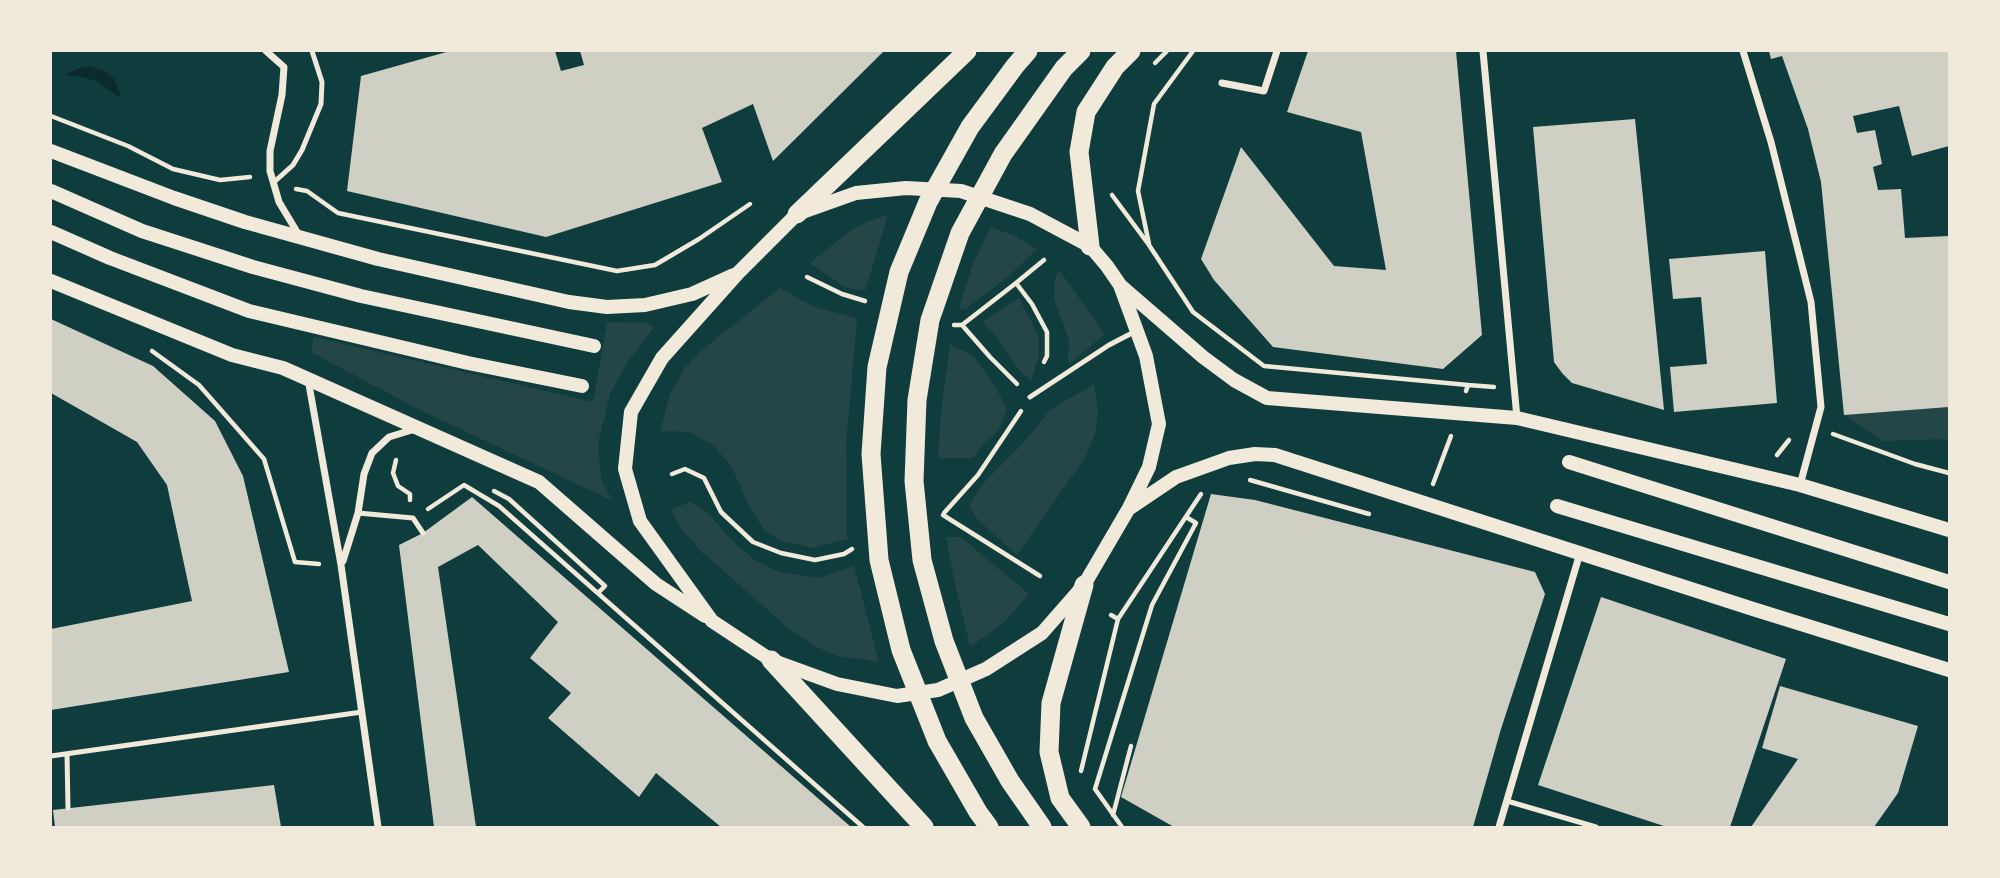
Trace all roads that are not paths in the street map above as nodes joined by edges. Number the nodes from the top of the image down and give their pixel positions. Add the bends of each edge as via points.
1 (265, 51) edge
2 (312, 51) edge
3 (967, 51) edge
4 (1028, 51) edge
5 (1081, 51) edge
6 (1131, 51) edge
7 (1277, 51) edge
8 (1483, 51) edge
9 (1743, 51) edge
10 (1222, 83) dead end
11 (51, 151) edge
12 (273, 183) junction
13 (51, 191) edge
14 (796, 214) junction
15 (51, 232) edge
16 (300, 237) junction
17 (1090, 246) junction
18 (738, 273) junction
19 (51, 281) edge
20 (1120, 285) junction
21 (1136, 331) junction
22 (594, 346) dead end
23 (307, 378) junction
24 (582, 386) dead end
25 (1030, 397) road end
26 (1517, 418) junction
27 (416, 428) junction
28 (1569, 462) dead end
29 (1800, 485) junction
30 (1557, 506) dead end
31 (1129, 508) junction
32 (358, 513) junction
33 (1949, 530) edge
34 (423, 533) dead end
35 (1580, 554) junction
36 (341, 565) junction
37 (1949, 582) edge
38 (1084, 585) junction
39 (712, 621) junction
40 (1949, 624) edge
41 (771, 660) junction
42 (1949, 670) edge
43 (362, 712) junction
44 (67, 754) junction
45 (51, 756) edge
46 (1507, 801) junction
47 (68, 808) dead end
48 (1567, 820) junction
49 (378, 827) edge
50 (924, 827) edge
51 (989, 827) edge
52 (1042, 827) edge
53 (1081, 827) edge
54 (1499, 827) edge
55 (1566, 827) edge
56 (1596, 827) edge

1 - 12 street via 284,67 270,151
2 - 12 lane via 322,82 321,104 302,150
3 - 14 highway
4 - 51 highway via 970,127 928,202 899,272 877,368 871,454 879,560 901,650 937,741
5 - 52 highway via 1003,154 960,233 930,320 917,400 914,481 922,560 944,640 974,718
6 - 17 highway via 1115,66 1086,112 1079,152
7 - 10 street via 1264,91
8 - 26 street
9 - 29 street via 1811,303 1821,407
11 - 16 main road via 174,198
12 - 16 street
13 - 22 main road via 142,231 253,267 361,296
14 - 17 main road via 856,193 906,188 961,191 1030,214
14 - 18 main road
15 - 24 main road via 249,312
16 - 18 main road via 378,259 607,307 661,303
17 - 20 main road
18 - 39 main road via 662,358 631,412 625,469 640,521
19 - 23 main road via 232,355
20 - 21 main road
20 - 26 main road via 1224,373 1267,398
21 - 25 lane
21 - 31 main road via 1146,356 1159,424 1149,467
23 - 27 main road
23 - 36 street
26 - 29 main road
27 - 32 street via 389,437 372,453
27 - 39 main road via 539,482 656,584
28 - 37 main road
29 - 33 main road
30 - 40 main road
31 - 35 main road via 1176,477 1229,458 1275,456
31 - 38 main road
32 - 34 lane via 413,519
32 - 36 street
35 - 42 main road
35 - 46 street
36 - 43 street
38 - 41 main road via 1042,634 986,669 938,690 897,696 837,684
38 - 53 highway via 1051,703 1049,752 1060,798
39 - 41 main road
41 - 50 highway
43 - 44 lane
43 - 49 street
44 - 45 lane
44 - 47 lane
46 - 48 lane
46 - 54 street
48 - 55 lane
48 - 56 lane

